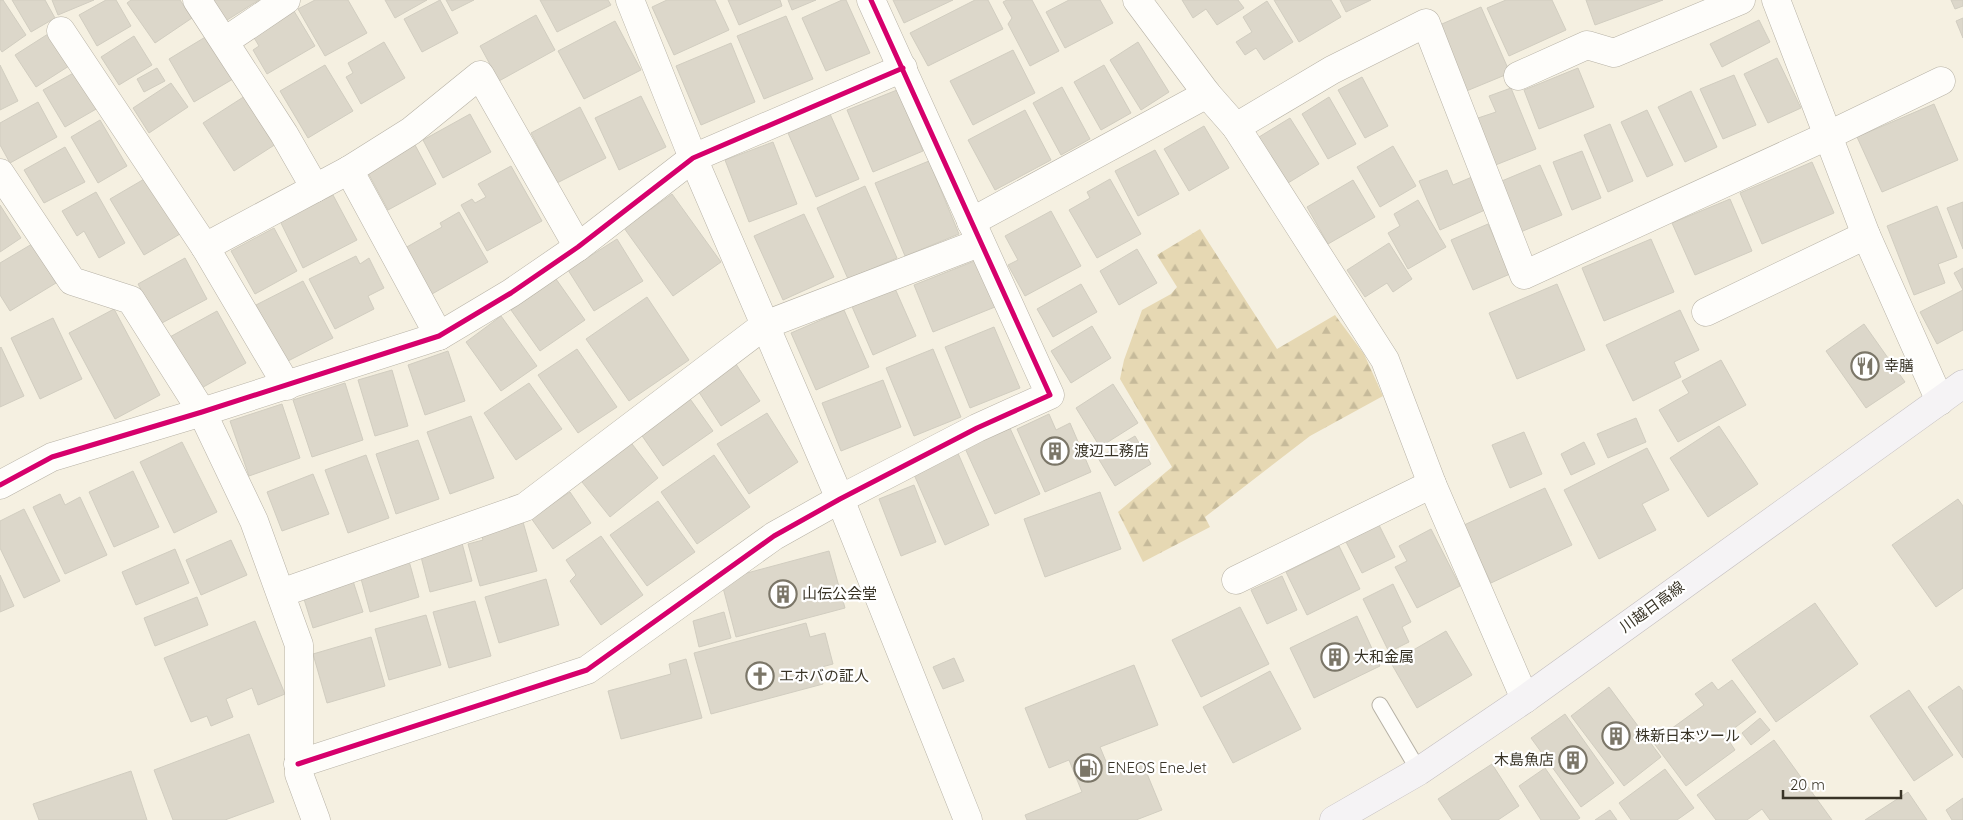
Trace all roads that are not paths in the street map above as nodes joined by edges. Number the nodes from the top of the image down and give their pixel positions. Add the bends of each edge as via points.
1 (198, 0) edge
2 (286, 0) edge
3 (631, 0) edge
4 (871, 0) edge
5 (1138, 0) edge
6 (1740, 0) edge
7 (1776, 0) edge
8 (61, 31) dead end
9 (225, 41) junction
10 (903, 68) junction
11 (1518, 76) dead end
12 (1941, 81) dead end
13 (1207, 94) junction
14 (1236, 127) junction
15 (1827, 136) junction
16 (693, 158) junction
17 (349, 170) junction
18 (0, 173) edge
19 (315, 188) junction
20 (975, 232) junction
21 (1866, 235) junction
22 (578, 247) junction
23 (205, 248) junction
24 (1706, 312) dead end
25 (765, 325) junction
26 (438, 336) junction
27 (1963, 384) edge
28 (287, 386) junction
29 (1940, 401) junction
30 (202, 412) junction
31 (0, 484) edge
32 (1432, 484) junction
33 (840, 499) junction
34 (1236, 580) dead end
35 (281, 593) junction
36 (1525, 699) junction
37 (1380, 705) dead end
38 (298, 764) junction
39 (1419, 771) junction
40 (316, 820) edge
41 (968, 820) edge
42 (1334, 820) edge

1 - 9 street
2 - 9 street
3 - 16 street
4 - 10 street
5 - 13 street
6 - 11 street via 1614,53 1587,45
7 - 15 street
8 - 23 street
9 - 19 street
10 - 16 street
10 - 20 street
12 - 15 street
13 - 14 street
13 - 20 street
14 - 15 street via 1332,70 1426,23 1524,275
14 - 32 street via 1385,360
15 - 21 street
16 - 22 street
16 - 25 street
17 - 19 street
17 - 22 street via 410,131 480,75
17 - 26 street
18 - 30 street via 72,281 130,300
19 - 23 street
20 - 25 street
20 - 33 street via 1050,395 977,428
21 - 24 street
21 - 29 street
22 - 26 street via 511,293
23 - 28 street
25 - 33 street
25 - 35 street via 525,506
26 - 28 street
27 - 29 main road, 川越日高線
28 - 30 street
29 - 36 main road, 川越日高線
30 - 31 street via 52,457
30 - 35 street via 254,521
32 - 34 street
32 - 36 street
33 - 38 street via 774,536 587,670
33 - 41 street
35 - 38 street via 298,646
36 - 39 main road, 川越日高線
37 - 39 lane
38 - 40 street via 298,774
39 - 42 main road, 川越日高線

